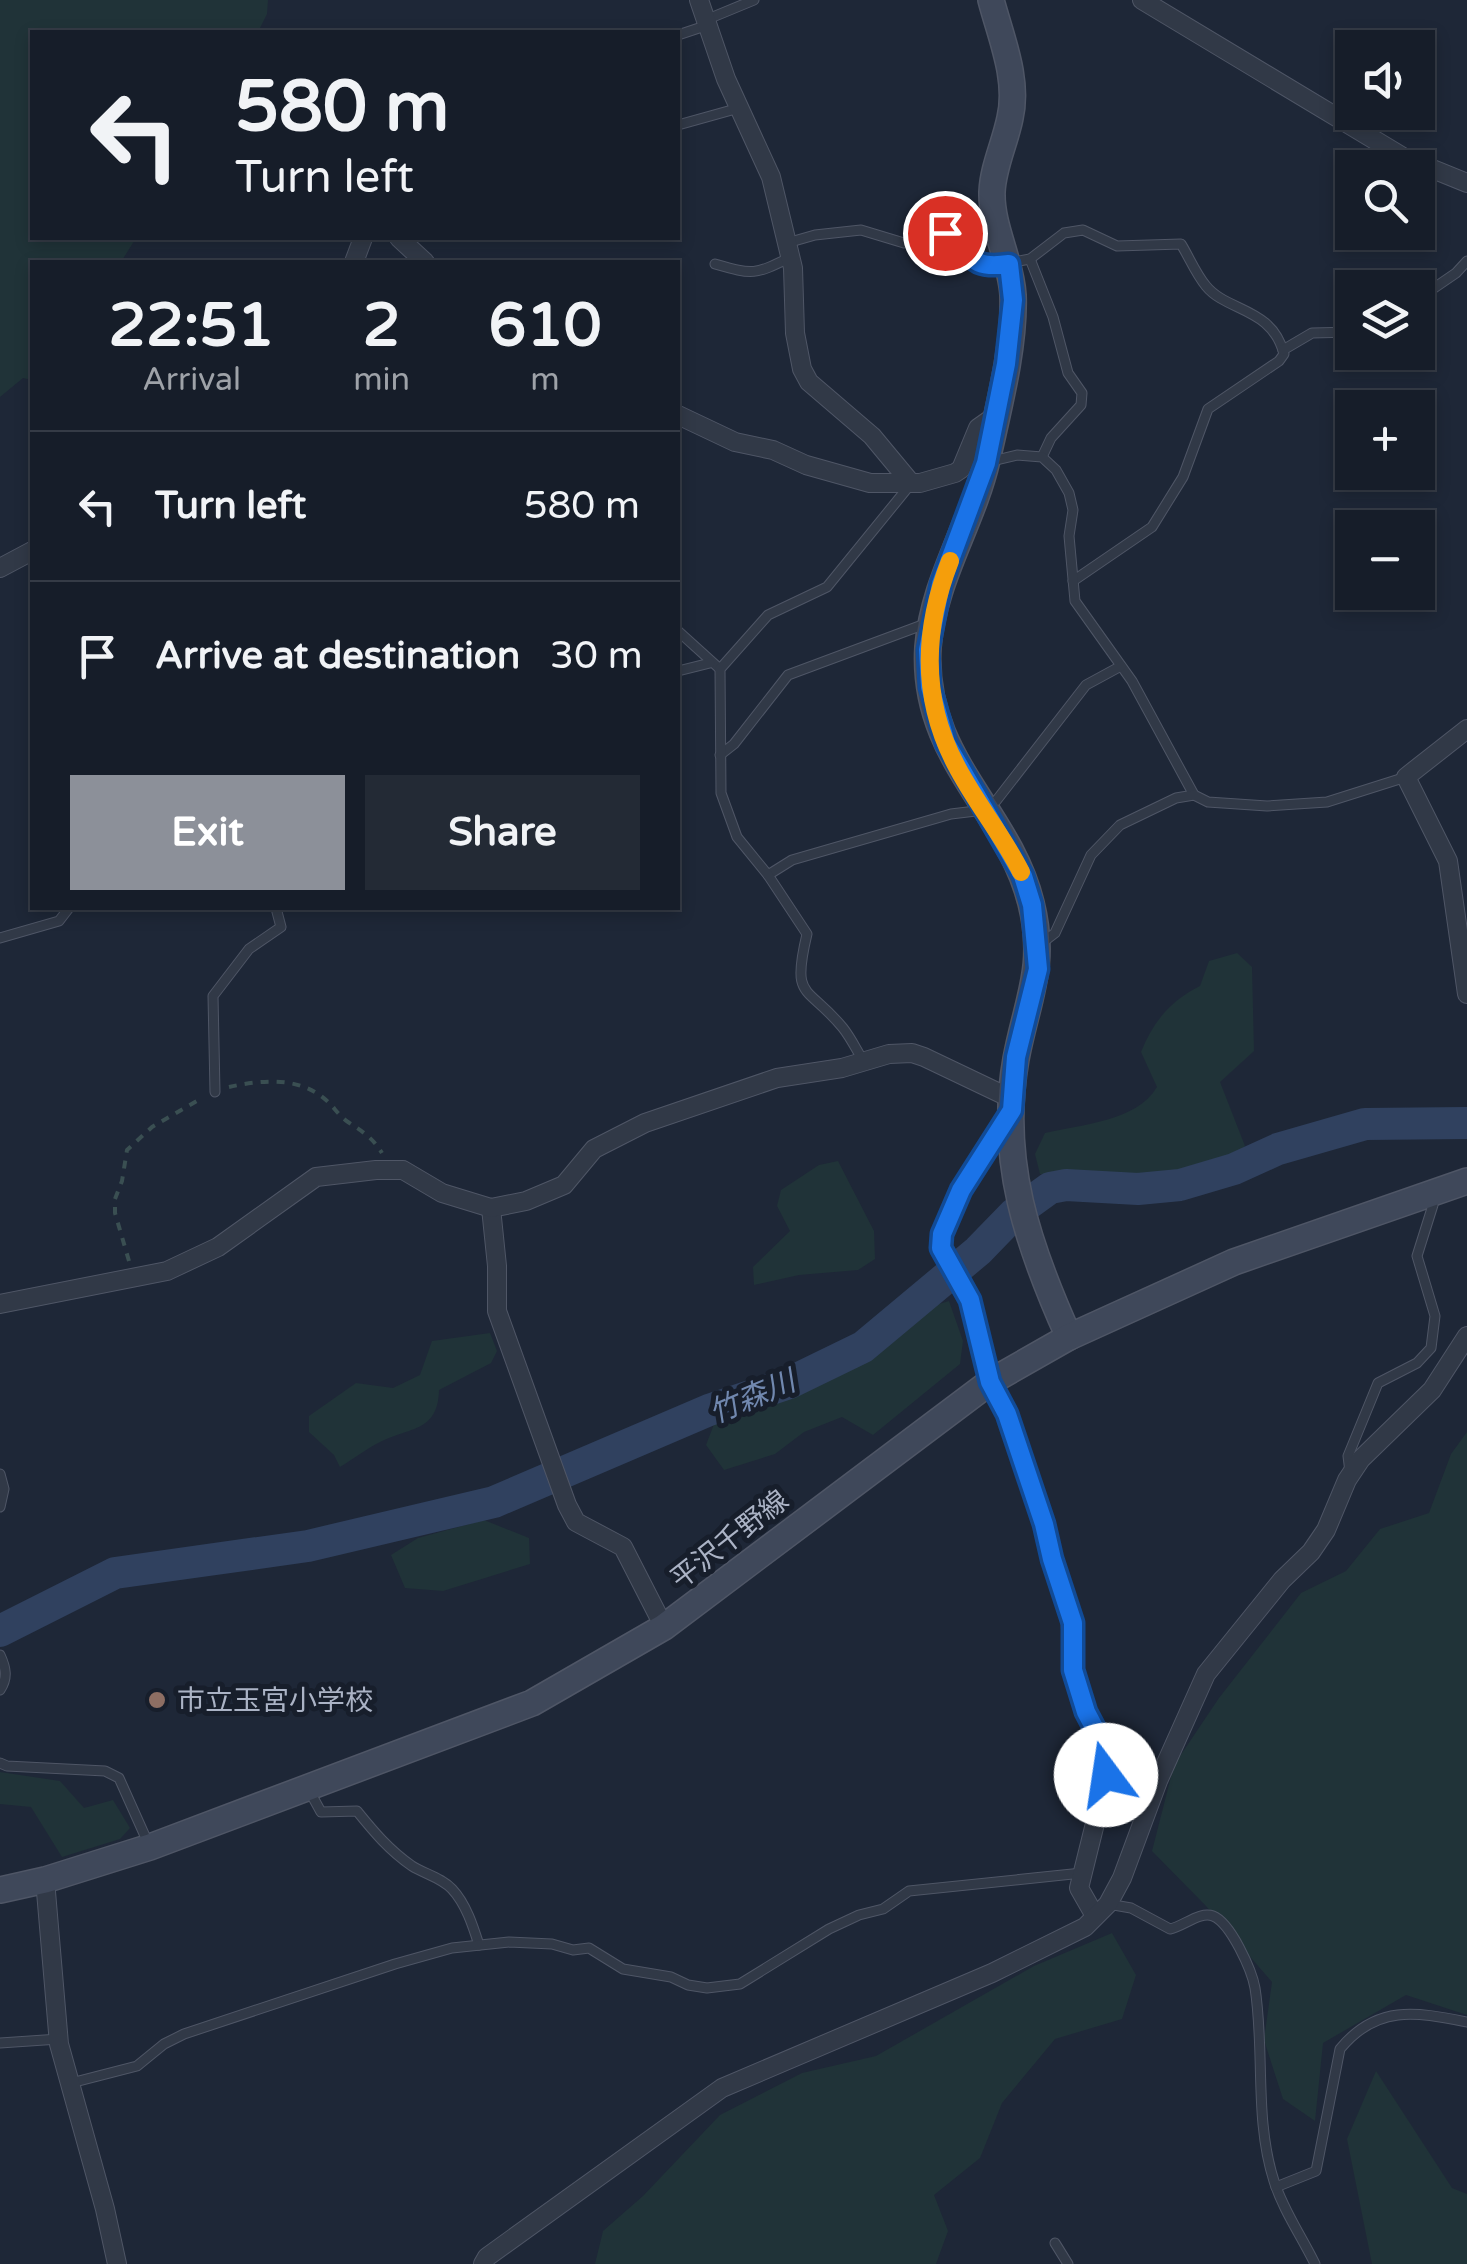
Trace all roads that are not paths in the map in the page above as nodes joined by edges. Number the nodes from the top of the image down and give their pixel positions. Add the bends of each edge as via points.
1 (699, 0) edge
2 (754, 0) edge
3 (991, 0) edge
4 (1142, 0) edge
5 (709, 22) junction
6 (680, 33) edge
7 (739, 108) junction
8 (680, 123) edge
9 (1467, 182) edge
10 (401, 240) edge
11 (789, 250) junction
12 (423, 260) edge
13 (1019, 261) junction
14 (1467, 261) edge
15 (715, 264) dead end
16 (1435, 287) edge
17 (1335, 332) edge
18 (1283, 350) junction
19 (680, 416) edge
20 (995, 416) junction
21 (1042, 457) junction
22 (986, 463) junction
23 (912, 483) junction
24 (30, 553) edge
25 (0, 568) edge
26 (1073, 581) junction
27 (932, 622) junction
28 (680, 632) edge
29 (715, 666) junction
30 (1121, 666) junction
31 (680, 671) edge
32 (1467, 729) edge
33 (720, 755) junction
34 (1406, 778) junction
35 (1194, 795) junction
36 (984, 810) junction
37 (768, 874) junction
38 (67, 910) edge
39 (277, 910) edge
40 (0, 938) edge
41 (1037, 946) junction
42 (1467, 994) edge
43 (864, 1062) junction
44 (215, 1092) road end
45 (1012, 1105) junction
46 (1467, 1181) edge
47 (1428, 1196) junction
48 (490, 1208) junction
49 (0, 1304) edge
50 (1467, 1336) edge
51 (1069, 1337) junction
52 (990, 1382) junction
53 (0, 1474) edge
54 (1350, 1474) junction
55 (0, 1507) edge
56 (664, 1626) junction
57 (0, 1655) edge
58 (0, 1690) edge
59 (0, 1762) edge
60 (308, 1789) junction
61 (150, 1848) junction
62 (1083, 1873) junction
63 (46, 1880) junction
64 (0, 1890) edge
65 (1101, 1910) junction
66 (479, 1945) junction
67 (1467, 2022) edge
68 (58, 2039) junction
69 (0, 2043) edge
70 (68, 2084) junction
71 (1276, 2187) junction
72 (1054, 2243) dead end
73 (117, 2264) edge
74 (483, 2264) edge
75 (1068, 2264) edge
76 (1316, 2264) edge

1 - 5 street
2 - 5 lane
3 - 13 main road via 1013,93 992,190 994,217
4 - 9 street via 1403,157
5 - 6 lane
5 - 7 street
7 - 8 lane
7 - 11 street via 771,178
10 - 12 street
11 - 13 lane via 815,235 862,230 904,242 945,233 978,264
11 - 15 lane via 748,274
11 - 23 street via 802,369
13 - 18 lane via 1064,233 1083,230 1117,246 1181,244 1206,287 1258,317
13 - 20 main road
13 - 21 lane via 1053,317 1068,373 1082,393 1081,405
14 - 16 lane
17 - 18 lane via 1312,332
18 - 26 lane via 1279,360 1208,408 1183,477 1152,527
19 - 23 street via 734,442 847,479
20 - 22 main road
20 - 23 street via 978,428 962,469
21 - 22 lane
21 - 26 lane via 1069,493
22 - 27 main road
23 - 29 lane via 827,587 768,614
24 - 25 street
26 - 30 lane via 1080,610
27 - 33 lane via 788,675
27 - 36 main road via 928,650 937,720
28 - 29 lane
29 - 31 lane
29 - 33 lane via 722,694
30 - 35 lane
30 - 36 lane via 1086,685
32 - 34 street
33 - 37 lane via 721,792 737,837
34 - 35 lane via 1327,802 1267,806
34 - 42 street via 1448,862
35 - 41 lane via 1120,825 1091,855 1055,933
36 - 37 lane via 792,860
36 - 41 main road via 1023,876
37 - 43 lane via 806,934 798,970 802,988 842,1027
38 - 40 lane via 59,921
39 - 44 lane via 281,927 248,949 214,996
41 - 45 main road
43 - 45 street via 912,1053
43 - 48 street via 777,1078 645,1123 594,1149 556,1190
45 - 51 main road via 1015,1188
45 - 52 street via 942,1234 944,1258 970,1300
46 - 47 main road, 平沢千野線
47 - 51 main road, 平沢千野線 via 1234,1262
47 - 54 lane via 1433,1205 1417,1256 1435,1316 1431,1348 1378,1383 1348,1456
48 - 49 street via 442,1193 403,1170 316,1177 199,1257 134,1279
48 - 56 street via 497,1311 568,1505 576,1522 623,1547
50 - 54 street via 1432,1390
51 - 52 main road, 平沢千野線
52 - 56 main road, 平沢千野線
52 - 62 street via 1044,1524 1073,1623 1073,1670 1108,1758
53 - 55 lane
54 - 65 street via 1311,1552 1206,1674 1122,1878
56 - 60 main road, 平沢千野線 via 532,1703
57 - 58 lane via 6,1668
59 - 61 lane via 118,1778
60 - 61 main road, 平沢千野線
60 - 66 lane via 321,1812 357,1811 384,1844 446,1882 472,1920
61 - 63 main road, 平沢千野線
62 - 65 street via 1080,1888
62 - 66 lane via 909,1891 884,1909 829,1929 748,1981 708,1988 623,1969 589,1948
63 - 64 main road, 平沢千野線
63 - 68 street
65 - 71 lane via 1131,1908 1170,1929 1212,1915 1241,1951 1255,1986 1265,2130
65 - 74 street via 1085,1927 992,1973 722,2088
66 - 70 lane via 395,1964 184,2034 137,2066
67 - 71 lane via 1397,2013 1352,2035 1340,2049 1316,2171
68 - 69 lane
68 - 70 street
70 - 73 street
71 - 76 lane
72 - 75 lane

